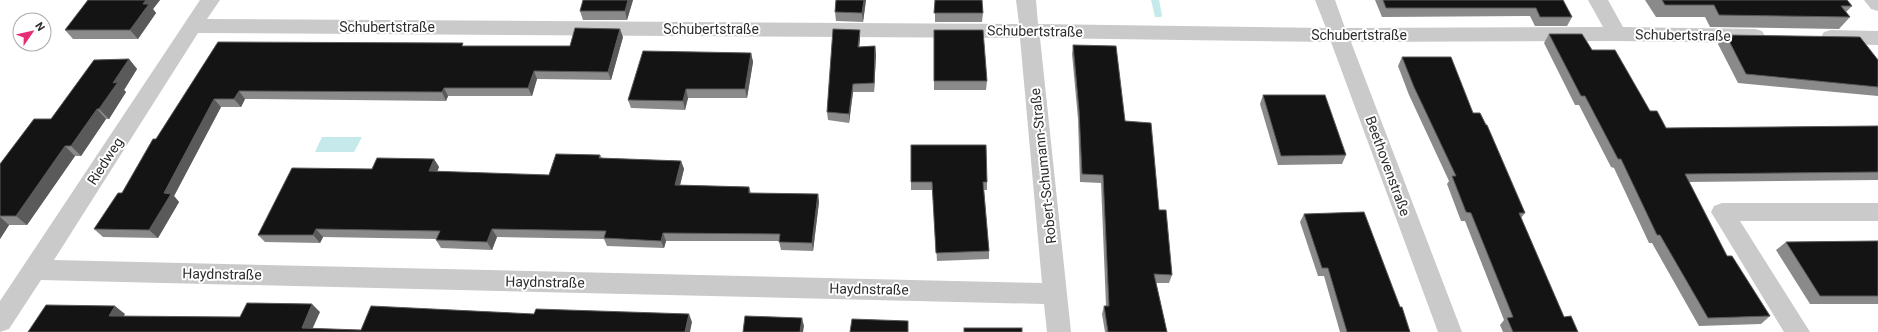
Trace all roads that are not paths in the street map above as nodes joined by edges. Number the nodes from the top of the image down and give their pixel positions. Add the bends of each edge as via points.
1 (210, 0) edge
2 (1026, 0) edge
3 (1325, 0) edge
4 (1598, 0) edge
5 (1874, 0) edge
6 (1878, 4) edge
7 (192, 26) junction
8 (1029, 31) junction
9 (1617, 34) junction
10 (1339, 35) junction
11 (1775, 36) edge
12 (1815, 37) edge
13 (1878, 38) edge
14 (1878, 212) edge
15 (35, 270) junction
16 (1056, 294) junction
17 (0, 321) edge
18 (1059, 332) edge
19 (1450, 332) edge
20 (1798, 332) edge

1 - 7 street, Riedweg
2 - 8 street, Robert-Schumann-Straße
3 - 10 street, Beethovenstraße
4 - 9 street
5 - 6 street
7 - 8 street, Schubertstraße
7 - 15 street, Riedweg
8 - 10 street, Schubertstraße
8 - 16 street, Robert-Schumann-Straße
9 - 10 street, Schubertstraße
9 - 11 street, Schubertstraße
10 - 19 street, Beethovenstraße
12 - 13 street
14 - 20 street via 1722,212
15 - 16 street, Haydnstraße
15 - 17 street, Riedweg
16 - 18 street, Robert-Schumann-Straße

